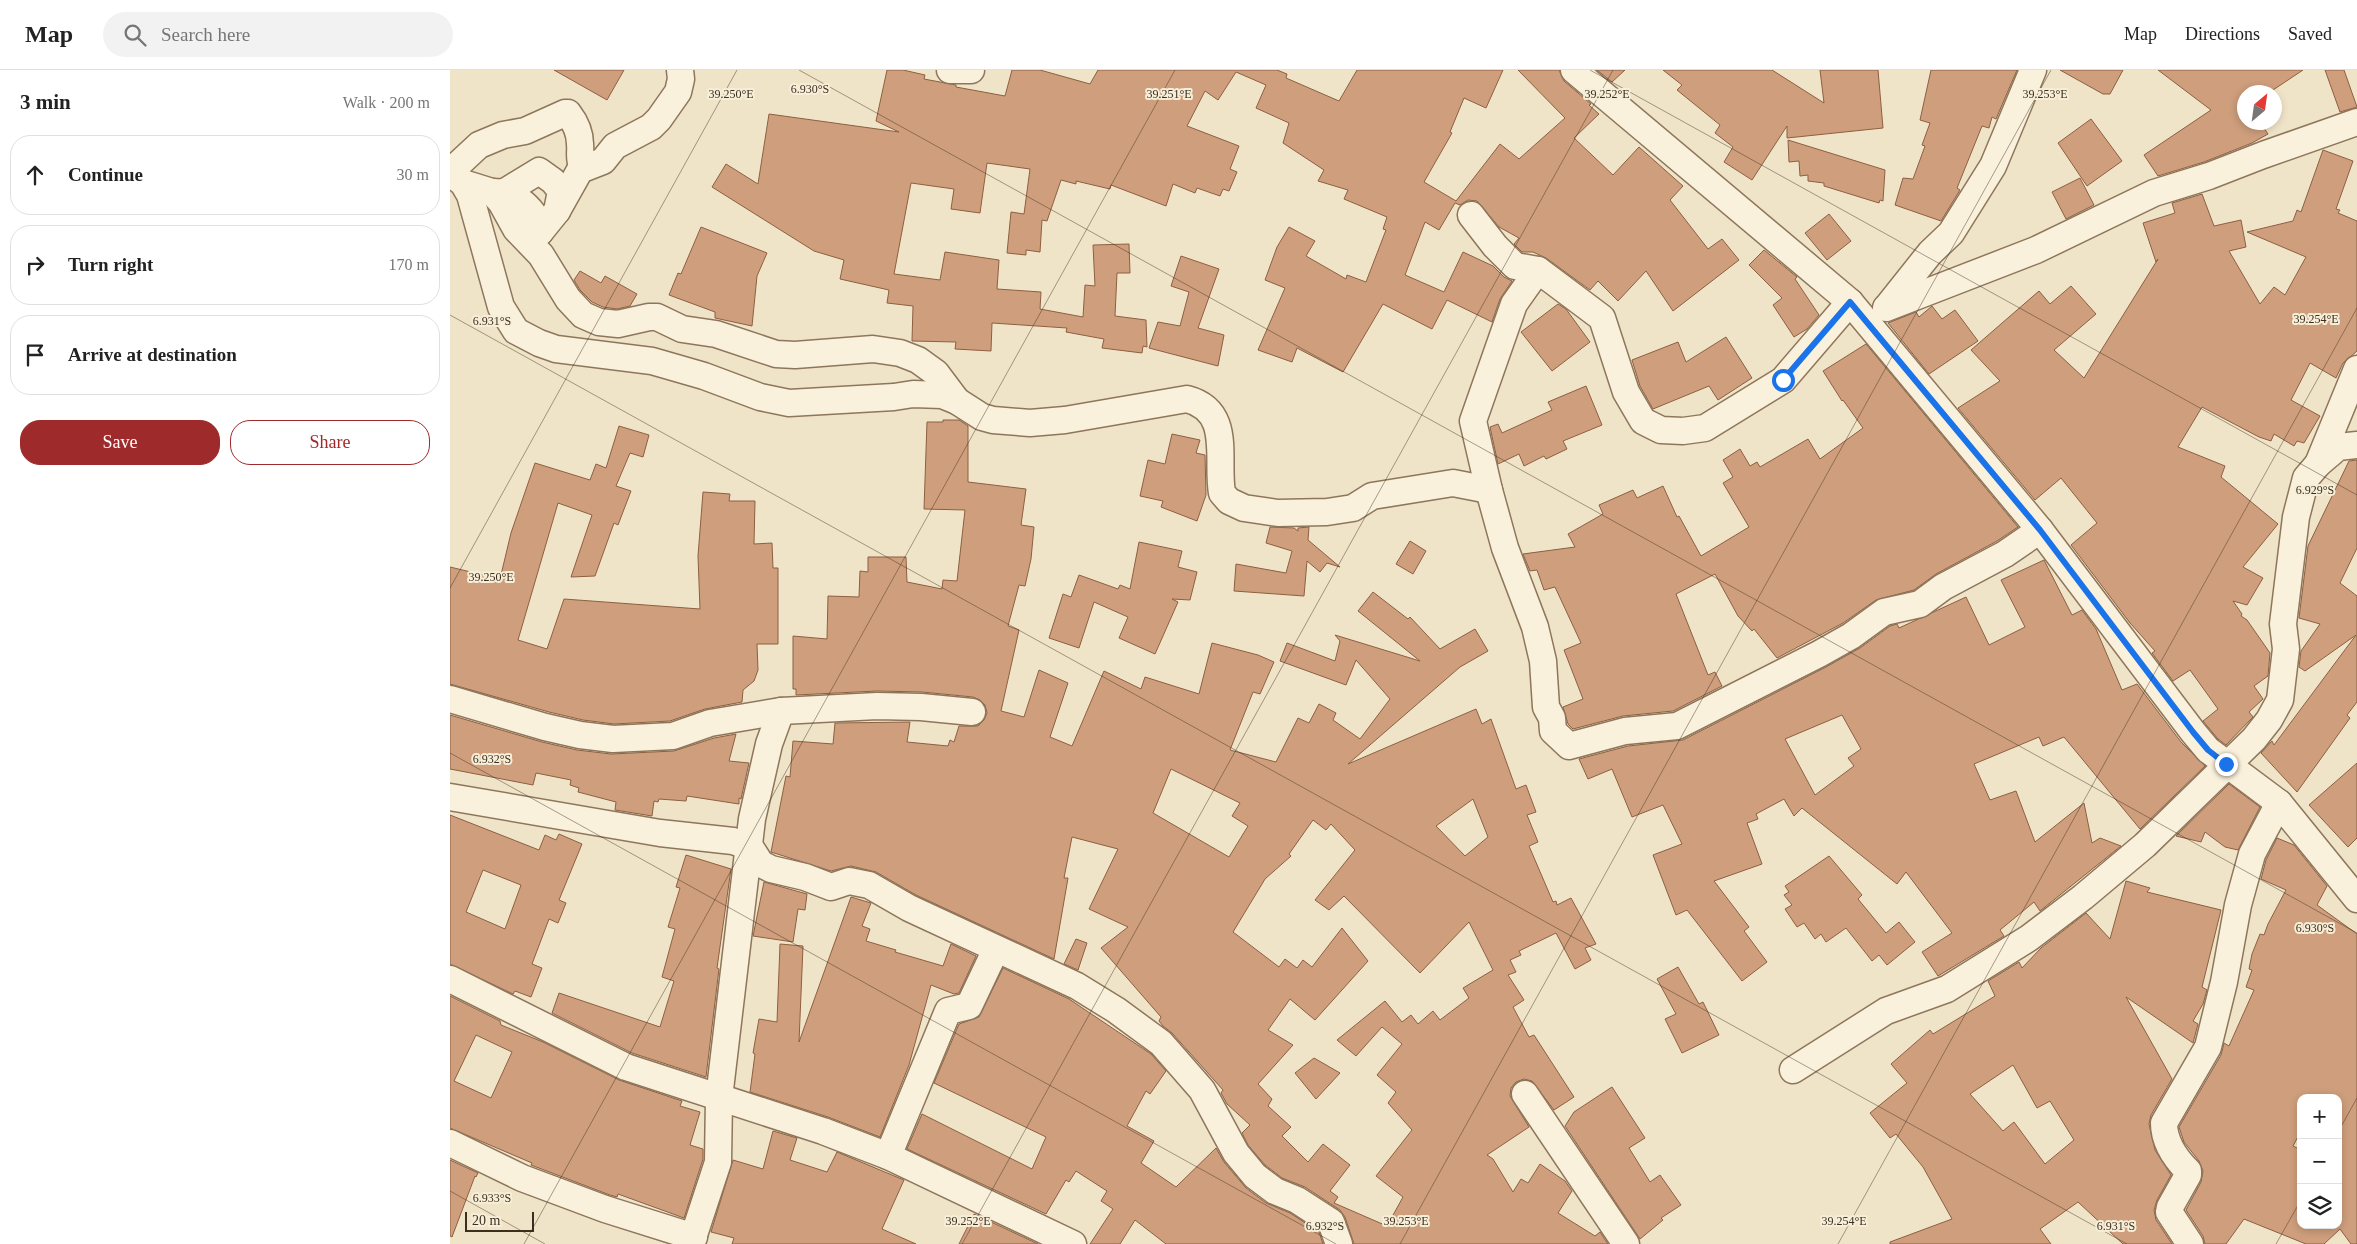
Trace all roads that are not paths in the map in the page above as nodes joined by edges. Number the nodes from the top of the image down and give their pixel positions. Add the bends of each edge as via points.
1 (680, 70) edge
2 (950, 70) edge
3 (971, 70) edge
4 (1574, 70) edge
5 (2033, 70) edge
6 (2357, 122) edge
7 (583, 168) junction
8 (454, 176) edge
9 (497, 193) junction
10 (557, 211) junction
11 (1471, 214) dead end
12 (535, 237) junction
13 (1538, 270) junction
14 (1886, 308) junction
15 (1856, 309) junction
16 (2357, 370) edge
17 (957, 401) junction
18 (2357, 445) edge
19 (2318, 464) junction
20 (1489, 490) junction
21 (2040, 530) junction
22 (450, 699) edge
23 (781, 711) junction
24 (972, 712) dead end
25 (2226, 764) junction
26 (450, 797) edge
27 (2280, 803) junction
28 (750, 847) junction
29 (2357, 899) edge
30 (996, 949) junction
31 (450, 979) edge
32 (1793, 1070) dead end
33 (1525, 1094) dead end
34 (719, 1098) junction
35 (450, 1143) edge
36 (888, 1156) junction
37 (692, 1241) edge
38 (1073, 1244) edge
39 (1339, 1244) edge
40 (1626, 1244) edge
41 (2190, 1244) edge

1 - 7 street via 678,92 659,119 651,127 615,146 603,161
2 - 3 street
4 - 15 street
5 - 14 street via 1993,166 1951,234 1930,254
6 - 14 street via 2154,193 2036,250
7 - 8 street via 579,158 580,136 571,117 565,113 525,131 503,135 480,145
7 - 10 street
8 - 9 street
8 - 17 street via 470,195 501,307 516,331 539,343 565,350 652,361 760,397 790,403 914,394 942,395
9 - 10 street via 539,171 561,191
9 - 12 street via 518,200 532,211 539,224
10 - 12 street
11 - 13 street via 1515,266
12 - 17 street via 573,306 599,322 618,324 657,317 682,329 716,334 776,354 872,349 900,353 918,360 936,373
13 - 15 street via 1602,318 1626,392 1643,421 1661,430 1705,428 1783,380
13 - 20 street via 1514,304 1473,421
14 - 15 street
15 - 21 street
16 - 19 street
17 - 20 street via 987,419 1030,423 1187,399 1198,402 1209,411 1216,424 1222,493 1237,505 1260,512 1327,512 1353,508 1372,496 1453,483
18 - 19 street via 2338,447
19 - 25 street via 2306,478 2296,517 2283,624 2286,649 2280,700 2254,739
20 - 21 street via 1505,548 1535,627 1543,661 1546,707 1552,718 1553,731 1569,746 1625,731 1677,726 1851,636 1884,612 1920,604
21 - 25 street via 2193,732
22 - 23 street via 545,728 613,739 673,736 710,723
23 - 24 street via 877,706
23 - 28 street via 768,744
25 - 27 street
25 - 32 street via 2145,845 2029,938 1947,990 1886,1010
26 - 28 street via 650,831 733,841
27 - 29 street
27 - 41 street via 2250,863 2208,1047 2164,1123 2169,1146 2188,1170 2169,1212
28 - 30 street via 762,864 771,869 831,887 849,881 869,885 909,908
28 - 34 street
30 - 36 street via 969,1006 948,1011
30 - 39 street via 1077,986 1161,1042 1202,1090 1236,1153 1255,1176 1331,1222
31 - 34 street via 626,1068
33 - 40 street
34 - 36 street via 815,1128
34 - 37 street via 718,1162
35 - 37 street via 522,1178
36 - 38 street

